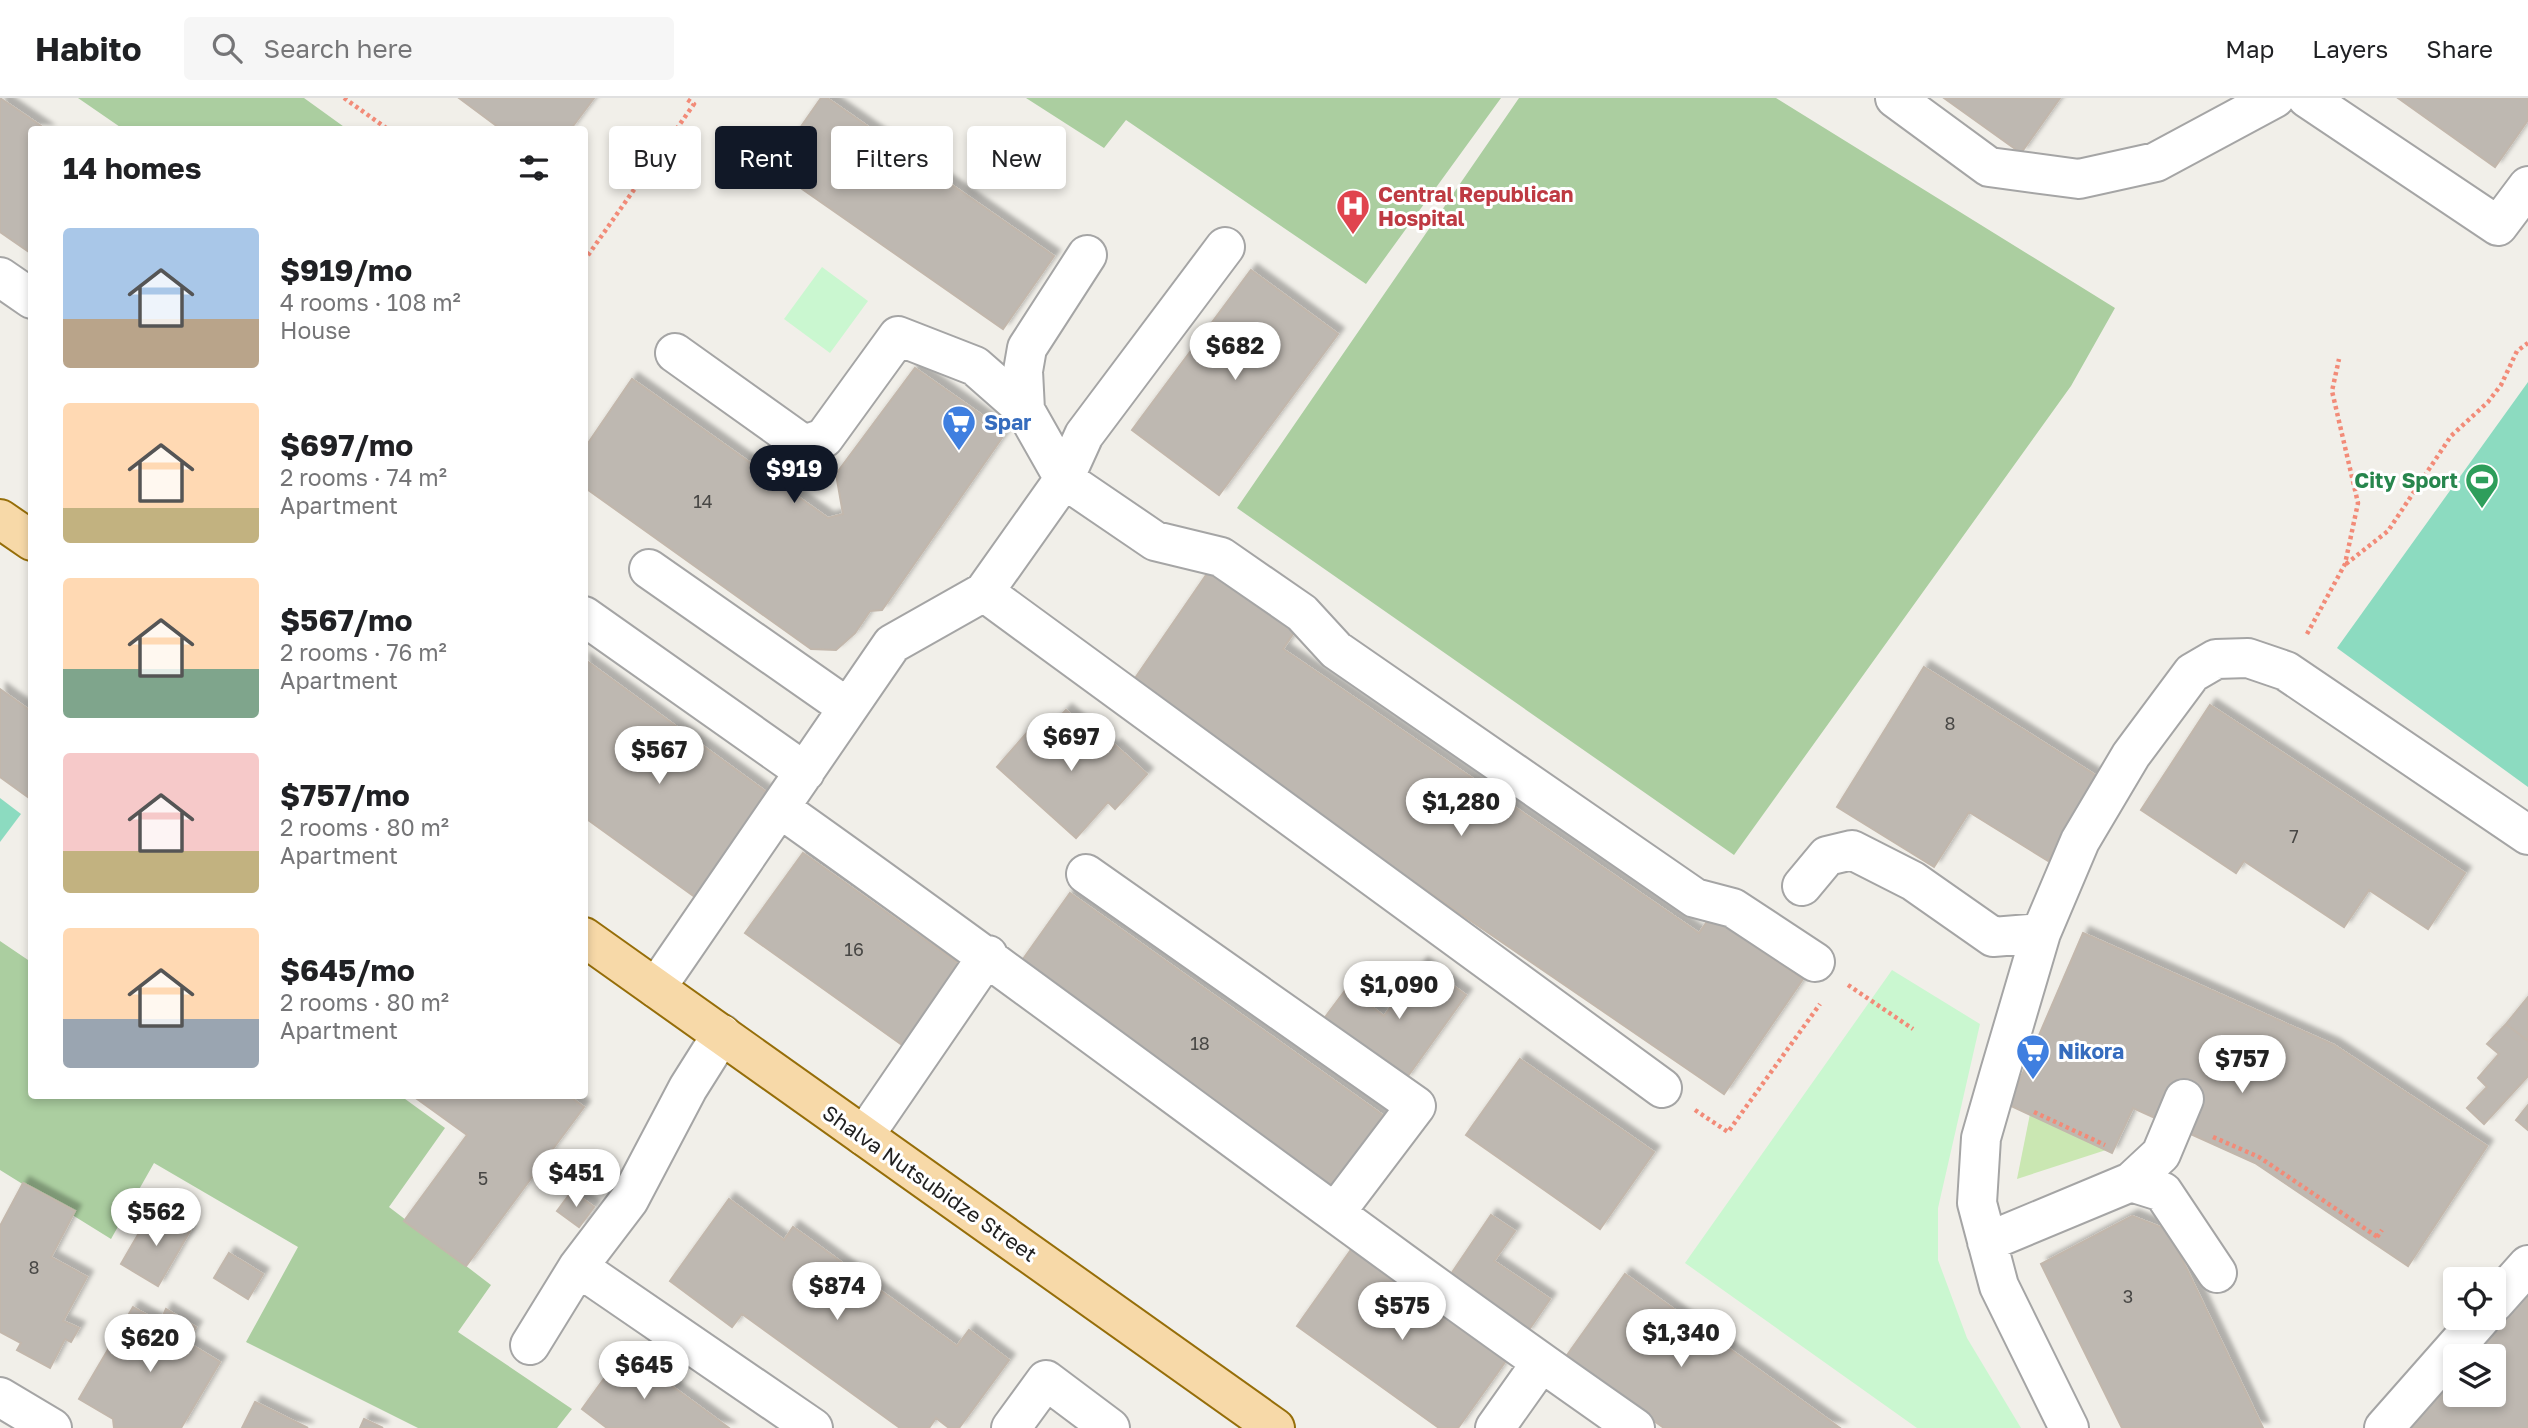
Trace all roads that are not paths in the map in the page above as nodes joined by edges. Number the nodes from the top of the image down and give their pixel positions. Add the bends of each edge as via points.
1 (1895, 98) edge
2 (2275, 98) edge
3 (2307, 98) edge
4 (2528, 186) edge
5 (1225, 247) dead end
6 (1087, 256) dead end
7 (0, 277) edge
8 (28, 296) edge
9 (675, 353) dead end
10 (1025, 410) junction
11 (1064, 479) junction
12 (0, 519) edge
13 (28, 538) edge
14 (649, 569) dead end
15 (984, 592) junction
16 (588, 619) edge
17 (848, 708) junction
18 (805, 772) junction
19 (781, 809) junction
20 (2528, 835) edge
21 (1086, 874) dead end
22 (1802, 886) dead end
23 (2041, 933) junction
24 (588, 940) edge
25 (988, 955) junction
26 (1827, 971) road end
27 (656, 988) junction
28 (722, 1034) junction
29 (1662, 1088) road end
30 (2185, 1099) dead end
31 (864, 1136) junction
32 (2131, 1182) junction
33 (1335, 1213) junction
34 (1987, 1242) junction
35 (2528, 1265) edge
36 (578, 1267) junction
37 (2217, 1273) dead end
38 (2506, 1290) edge
39 (2470, 1330) edge
40 (530, 1345) dead end
41 (1542, 1363) junction
42 (0, 1397) edge
43 (52, 1428) edge
44 (813, 1428) edge
45 (1011, 1428) edge
46 (1110, 1428) edge
47 (1275, 1428) edge
48 (1494, 1428) edge
49 (1635, 1428) edge
50 (2069, 1428) edge
51 (2384, 1428) edge

1 - 2 street via 1989,167 2079,179 2156,162
3 - 4 street via 2498,226
5 - 11 street via 1084,435
6 - 10 street via 1027,348
7 - 8 street
9 - 10 street via 804,445 824,438 898,336 975,366
10 - 11 street
11 - 15 street
11 - 26 street via 1155,541 1221,557 1302,613 1336,650 1695,898 1733,908
12 - 13 main road
14 - 17 street
15 - 17 street via 892,644
15 - 29 street
16 - 18 street
17 - 18 street
18 - 19 street
19 - 25 street
19 - 27 street
20 - 23 street via 2286,671 2248,658 2216,659 2192,673 2131,755 2080,841
21 - 33 street via 1416,1106
22 - 23 street via 1827,856 1852,850 1913,881 1993,937
23 - 34 street via 1982,1139 1977,1203
24 - 27 main road, Shalva Nutsubidze Street
25 - 31 street
25 - 33 street
27 - 28 main road, Shalva Nutsubidze Street
28 - 31 main road, Shalva Nutsubidze Street
28 - 36 street via 629,1200
30 - 32 street via 2161,1154
31 - 47 main road, Shalva Nutsubidze Street
32 - 34 street
32 - 37 street via 2162,1192
33 - 41 street
34 - 50 street via 1999,1286
35 - 38 street
36 - 40 street
36 - 44 street
39 - 51 street
41 - 48 street
41 - 49 street
42 - 43 street
45 - 46 street via 1046,1380

